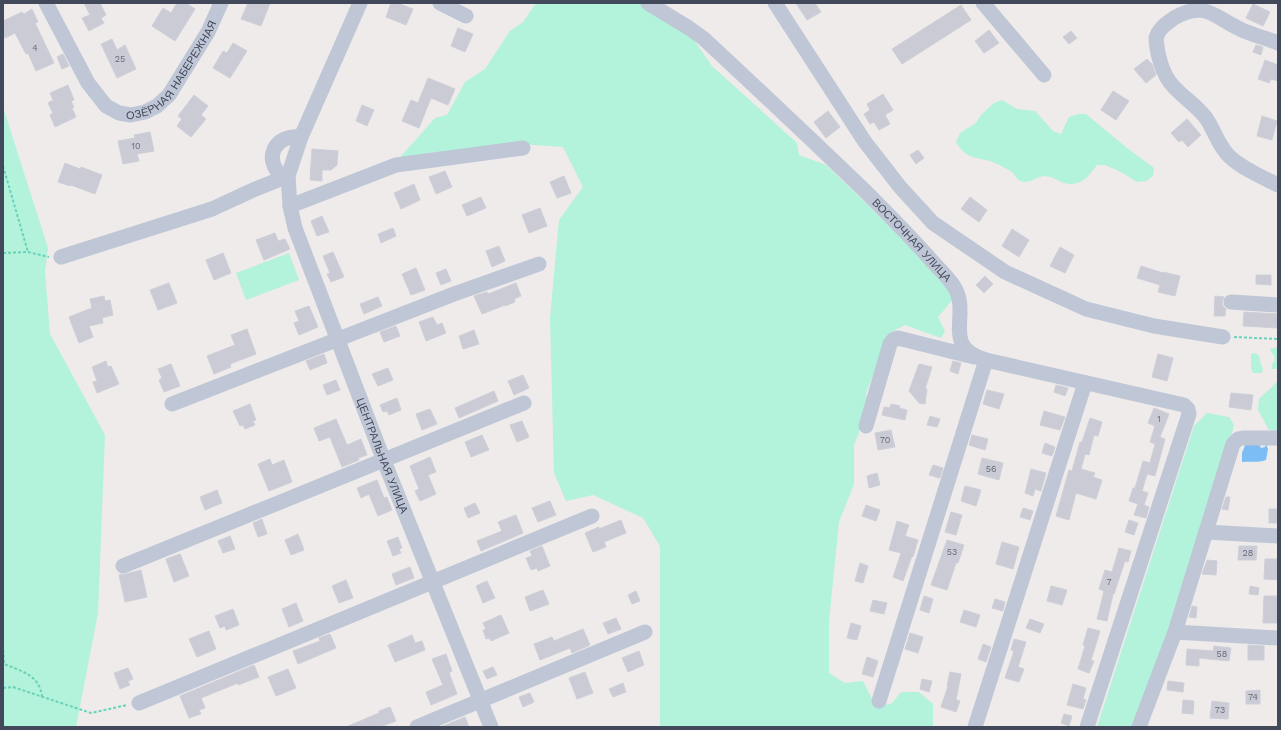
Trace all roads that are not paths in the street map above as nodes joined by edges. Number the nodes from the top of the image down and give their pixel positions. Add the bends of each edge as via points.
1 (46, 3) edge
2 (221, 3) edge
3 (360, 3) edge
4 (440, 3) edge
5 (648, 3) edge
6 (775, 3) edge
7 (983, 3) edge
8 (1185, 6) edge
9 (466, 16) dead end
10 (1278, 43) edge
11 (1044, 75) dead end
12 (301, 136) junction
13 (522, 148) dead end
14 (287, 178) junction
15 (1278, 185) edge
16 (290, 206) junction
17 (60, 257) road end
18 (539, 264) dead end
19 (1231, 302) dead end
20 (1278, 305) edge
21 (1223, 337) road end
22 (337, 339) junction
23 (982, 359) junction
24 (1085, 383) junction
25 (524, 403) dead end
26 (172, 404) dead end
27 (866, 426) dead end
28 (1278, 438) edge
29 (384, 461) junction
30 (592, 516) dead end
31 (1206, 532) junction
32 (1278, 536) edge
33 (123, 566) dead end
34 (432, 582) junction
35 (645, 632) dead end
36 (1175, 632) junction
37 (1278, 638) edge
38 (480, 701) junction
39 (879, 701) dead end
40 (139, 703) road end
41 (417, 727) edge
42 (490, 727) edge
43 (975, 727) edge
44 (1087, 727) edge
45 (1139, 727) edge

1 - 2 street, ОЗЁРНАЯ НАБЕРЕЖНАЯ via 88,83 106,106 119,113 131,115 157,106 168,95 208,32
3 - 12 street
4 - 9 street
5 - 23 street, ВОСТОЧНАЯ УЛИЦА via 703,38 905,231 954,285 961,307 960,338 965,349
6 - 21 street via 864,142 933,223 1005,272 1086,309 1154,326
7 - 11 street
8 - 10 street via 1211,12 1240,29
8 - 15 street via 1183,12 1162,27 1156,38 1161,63 1168,80 1202,112 1219,144 1231,158
12 - 14 street
12 - 14 street via 283,138 276,145 274,166 279,174
13 - 16 street via 396,165
14 - 16 street, ЦЕНТРАЛЬНАЯ УЛИЦА
14 - 17 street via 212,209
16 - 22 street, ЦЕНТРАЛЬНАЯ УЛИЦА via 294,228
18 - 22 street
19 - 20 street
22 - 26 street
22 - 29 street, ЦЕНТРАЛЬНАЯ УЛИЦА
23 - 24 street
23 - 27 street via 894,339 890,344
23 - 39 street
24 - 43 street
24 - 44 street via 1184,405 1189,414
25 - 29 street
28 - 31 street via 1243,438 1233,444
29 - 33 street
29 - 34 street, ЦЕНТРАЛЬНАЯ УЛИЦА
30 - 34 street
31 - 32 street
31 - 36 street
34 - 38 street, ЦЕНТРАЛЬНАЯ УЛИЦА
34 - 40 street
35 - 38 street
36 - 37 street
36 - 45 street
38 - 41 street
38 - 42 street, ЦЕНТРАЛЬНАЯ УЛИЦА

